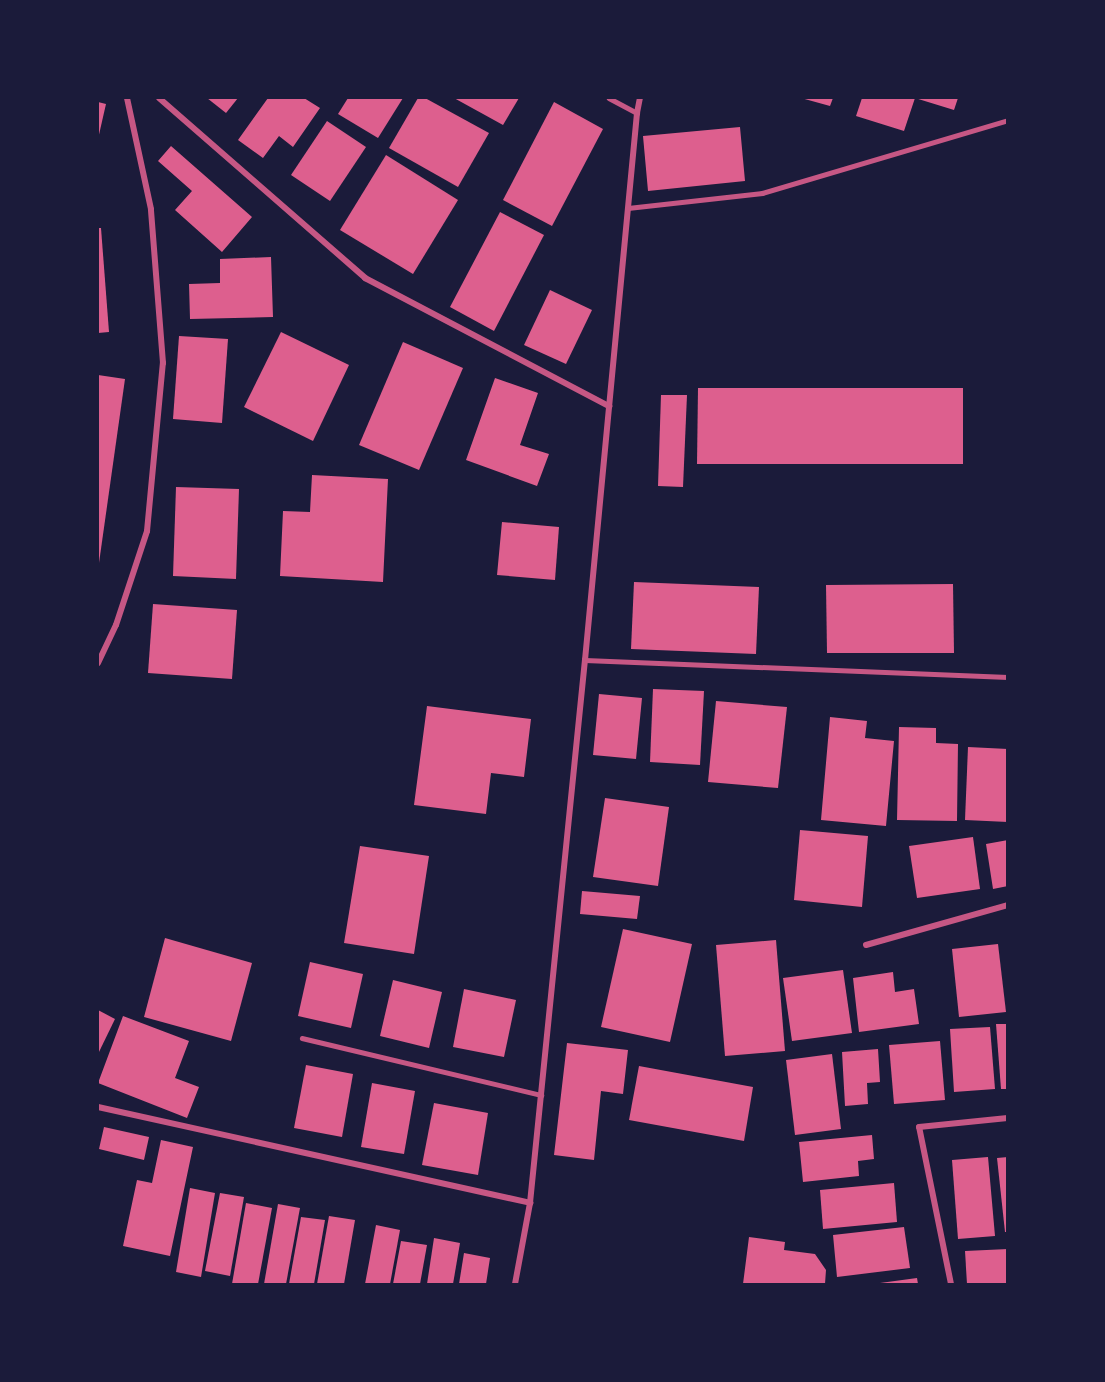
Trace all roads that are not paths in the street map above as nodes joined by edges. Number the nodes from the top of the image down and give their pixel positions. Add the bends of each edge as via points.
1 (127, 98) edge
2 (159, 98) edge
3 (609, 98) edge
4 (640, 98) edge
5 (637, 113) junction
6 (1008, 120) edge
7 (628, 208) junction
8 (609, 406) junction
9 (585, 660) junction
10 (98, 663) edge
11 (1008, 677) edge
12 (1008, 905) edge
13 (866, 945) dead end
14 (302, 1038) dead end
15 (541, 1095) junction
16 (98, 1107) edge
17 (1008, 1118) edge
18 (530, 1203) junction
19 (515, 1284) edge
20 (951, 1284) edge

1 - 10 street via 151,209 163,363 147,531 116,626
2 - 8 street via 366,278
3 - 5 lane
4 - 5 street
5 - 7 street
6 - 7 lane via 762,193
7 - 8 street
8 - 9 street
9 - 11 lane
9 - 15 street
12 - 13 street
14 - 15 lane
15 - 18 street
16 - 18 street
17 - 20 street via 919,1127
18 - 19 street

